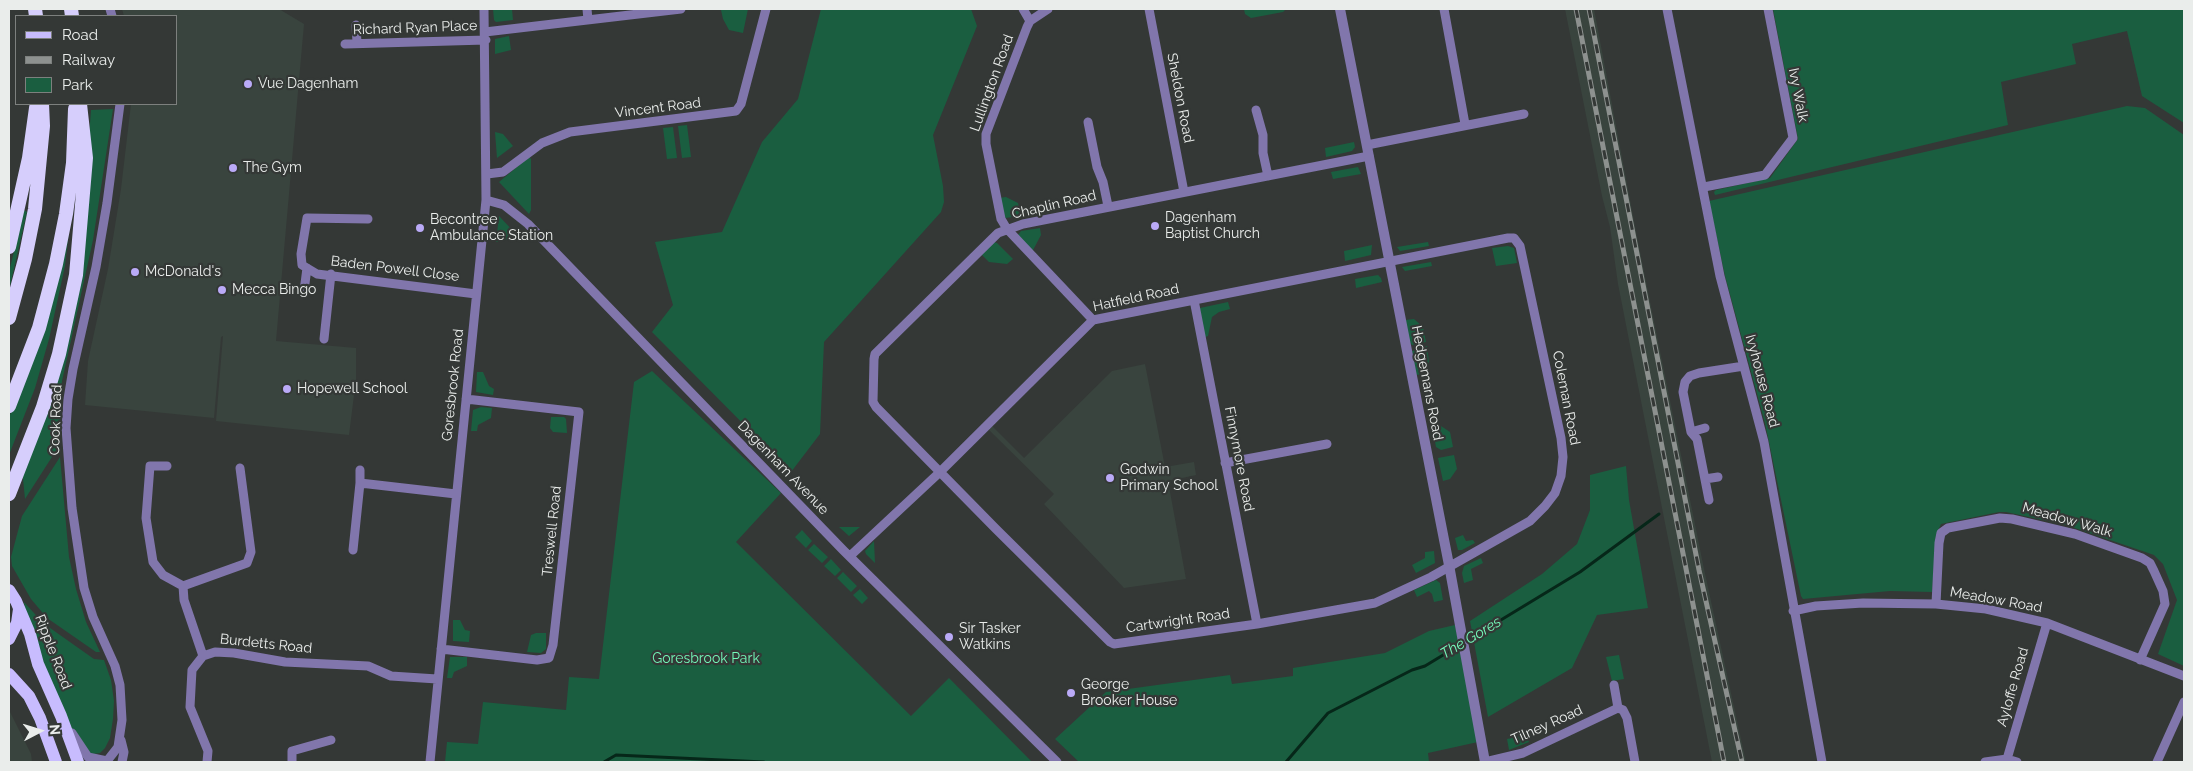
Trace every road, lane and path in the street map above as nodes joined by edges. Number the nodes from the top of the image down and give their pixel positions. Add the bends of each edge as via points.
1 (484, 9) edge
2 (588, 9) edge
3 (681, 9) edge
4 (766, 9) edge
5 (1023, 9) edge
6 (1048, 9) edge
7 (1149, 9) edge
8 (1340, 9) edge
9 (1444, 9) edge
10 (1666, 9) edge
11 (1768, 9) edge
12 (588, 20) junction
13 (1030, 21) junction
14 (356, 25) dead end
15 (486, 36) junction
16 (357, 43) junction
17 (345, 44) dead end
18 (37, 105) edge
19 (42, 105) edge
20 (75, 105) edge
21 (80, 105) edge
22 (120, 105) edge
23 (1256, 110) dead end
24 (1524, 114) dead end
25 (1088, 122) dead end
26 (1465, 124) junction
27 (1367, 145) junction
28 (1369, 156) junction
29 (487, 174) junction
30 (1268, 176) junction
31 (1704, 187) junction
32 (1184, 192) junction
33 (486, 200) junction
34 (1108, 206) junction
35 (368, 219) dead end
36 (1007, 229) junction
37 (1517, 241) joint
38 (9, 247) edge
39 (1389, 261) junction
40 (307, 268) junction
41 (331, 274) junction
42 (304, 291) dead end
43 (476, 294) junction
44 (1194, 300) junction
45 (9, 318) edge
46 (1093, 320) junction
47 (324, 339) dead end
48 (1744, 366) junction
49 (466, 398) junction
50 (9, 406) edge
51 (1705, 428) dead end
52 (1691, 432) junction
53 (1328, 444) dead end
54 (1225, 463) junction
55 (167, 466) dead end
56 (240, 468) dead end
57 (360, 470) dead end
58 (940, 472) junction
59 (1718, 477) dead end
60 (1705, 479) junction
61 (360, 483) junction
62 (9, 494) edge
63 (456, 494) junction
64 (1709, 500) dead end
65 (353, 550) dead end
66 (850, 556) junction
67 (1449, 566) junction
68 (183, 586) junction
69 (9, 590) edge
70 (1936, 604) junction
71 (19, 609) junction
72 (1793, 611) junction
73 (2046, 622) junction
74 (1257, 624) junction
75 (9, 639) edge
76 (440, 649) junction
77 (203, 656) junction
78 (2140, 660) junction
79 (9, 674) edge
80 (2184, 676) edge
81 (437, 679) junction
82 (1614, 685) dead end
83 (2184, 702) edge
84 (1618, 708) junction
85 (61, 716) junction
86 (120, 734) junction
87 (332, 740) dead end
88 (2007, 759) junction
89 (106, 761) edge
90 (56, 762) edge
91 (78, 762) edge
92 (122, 762) edge
93 (207, 762) edge
94 (292, 762) edge
95 (430, 762) edge
96 (1057, 762) edge
97 (1485, 762) edge
98 (1635, 762) edge
99 (1822, 762) edge
100 (1985, 762) edge
101 (2017, 762) edge
102 (2157, 762) edge

1 - 15 street, Goresbrook Road
2 - 12 street
3 - 12 street, Richard Ryan Place
4 - 29 street, Vincent Road via 741,104 736,111 570,132 542,143 503,172
5 - 13 street
6 - 13 street
7 - 32 street, Sheldon Road
8 - 27 street, Hedgemans Road
9 - 26 street
10 - 31 street, Ivyhouse Road
11 - 31 street, Ivy Walk via 1793,138 1765,175
12 - 15 street, Richard Ryan Place
13 - 36 street, Lullington Road via 985,138 1001,220
14 - 16 street
15 - 16 street, Richard Ryan Place
15 - 29 street, Goresbrook Road
16 - 17 street, Richard Ryan Place
18 - 38 highway
19 - 45 highway via 35,209
20 - 50 highway via 73,163 56,264 39,328
21 - 62 highway via 86,158 76,275 43,407
22 - 86 street, Cook Road via 107,203 68,399 66,452 84,588 120,685
23 - 30 street
24 - 26 street
25 - 34 street
26 - 27 street
27 - 28 street, Hedgemans Road
28 - 30 street, Chaplin Road
28 - 39 street, Hedgemans Road
29 - 33 street, Goresbrook Road
30 - 32 street, Chaplin Road
31 - 48 street, Ivyhouse Road via 1720,276
32 - 34 street, Chaplin Road
33 - 43 street, Goresbrook Road
33 - 66 street, Dagenham Avenue via 504,205 528,224
34 - 36 street, Chaplin Road
35 - 40 street via 307,218 301,254 302,265
36 - 46 street, Lullington Road
36 - 58 street, Chaplin Road via 993,237 875,354 873,402
37 - 39 street, Hatfield Road via 1508,238
37 - 67 street, Coleman Road via 1561,438 1561,476 1555,492 1530,521
39 - 44 street, Hatfield Road
39 - 67 street, Hedgemans Road
40 - 41 street, Baden Powell Close via 317,274
40 - 42 street
41 - 43 street, Baden Powell Close
41 - 47 street
43 - 49 street, Goresbrook Road
44 - 46 street, Hatfield Road
44 - 54 street, Finnymore Road
46 - 58 street, Hatfield Road
48 - 52 street via 1698,372 1685,382 1683,392
48 - 72 street, Ivyhouse Road via 1764,442
49 - 63 street, Goresbrook Road
49 - 76 street, Treswell Road via 580,412 549,658 537,660
51 - 52 street
52 - 60 street via 1697,439
53 - 54 street
54 - 74 street, Finnymore Road
55 - 68 street via 150,466 146,518 153,562 163,575
56 - 68 street via 251,552 247,563
57 - 61 street
58 - 66 street, Hatfield Road
58 - 74 street, Cartwright Road via 1114,644
59 - 60 street
60 - 64 street
61 - 63 street
61 - 65 street
63 - 76 street, Goresbrook Road
66 - 96 street, Dagenham Avenue
67 - 74 street, Cartwright Road via 1375,603
67 - 97 street, Hedgemans Road
68 - 77 street via 184,600
69 - 71 main road, Ripple Road
70 - 72 street, Meadow Road via 1863,603
70 - 73 street, Meadow Road via 1986,609
70 - 78 street, Meadow Walk via 1939,543 1941,533 1948,528 2012,518 2074,534 2150,563 2163,591 2165,604
71 - 75 main road via 17,623
71 - 85 main road, Ripple Road
72 - 99 street, Ivyhouse Road
73 - 78 street, Meadow Road
73 - 88 street, Ayloffe Road
76 - 81 street, Goresbrook Road
77 - 81 street, Burdetts Road via 215,652 234,653 285,662 368,666 391,676
77 - 93 street, Burdetts Road via 192,670 190,707 208,752
78 - 80 street, Meadow Road
79 - 90 main road via 30,696
81 - 95 street, Goresbrook Road
82 - 84 street
83 - 102 street
84 - 97 street, Tilney Road via 1523,754
84 - 98 street via 1627,718
85 - 89 street, Cook Road via 88,757
85 - 91 main road, Ripple Road
86 - 89 street, Cook Road via 118,748
86 - 92 street, Cook Road via 124,752
87 - 94 street via 292,751
88 - 100 street
88 - 101 street

